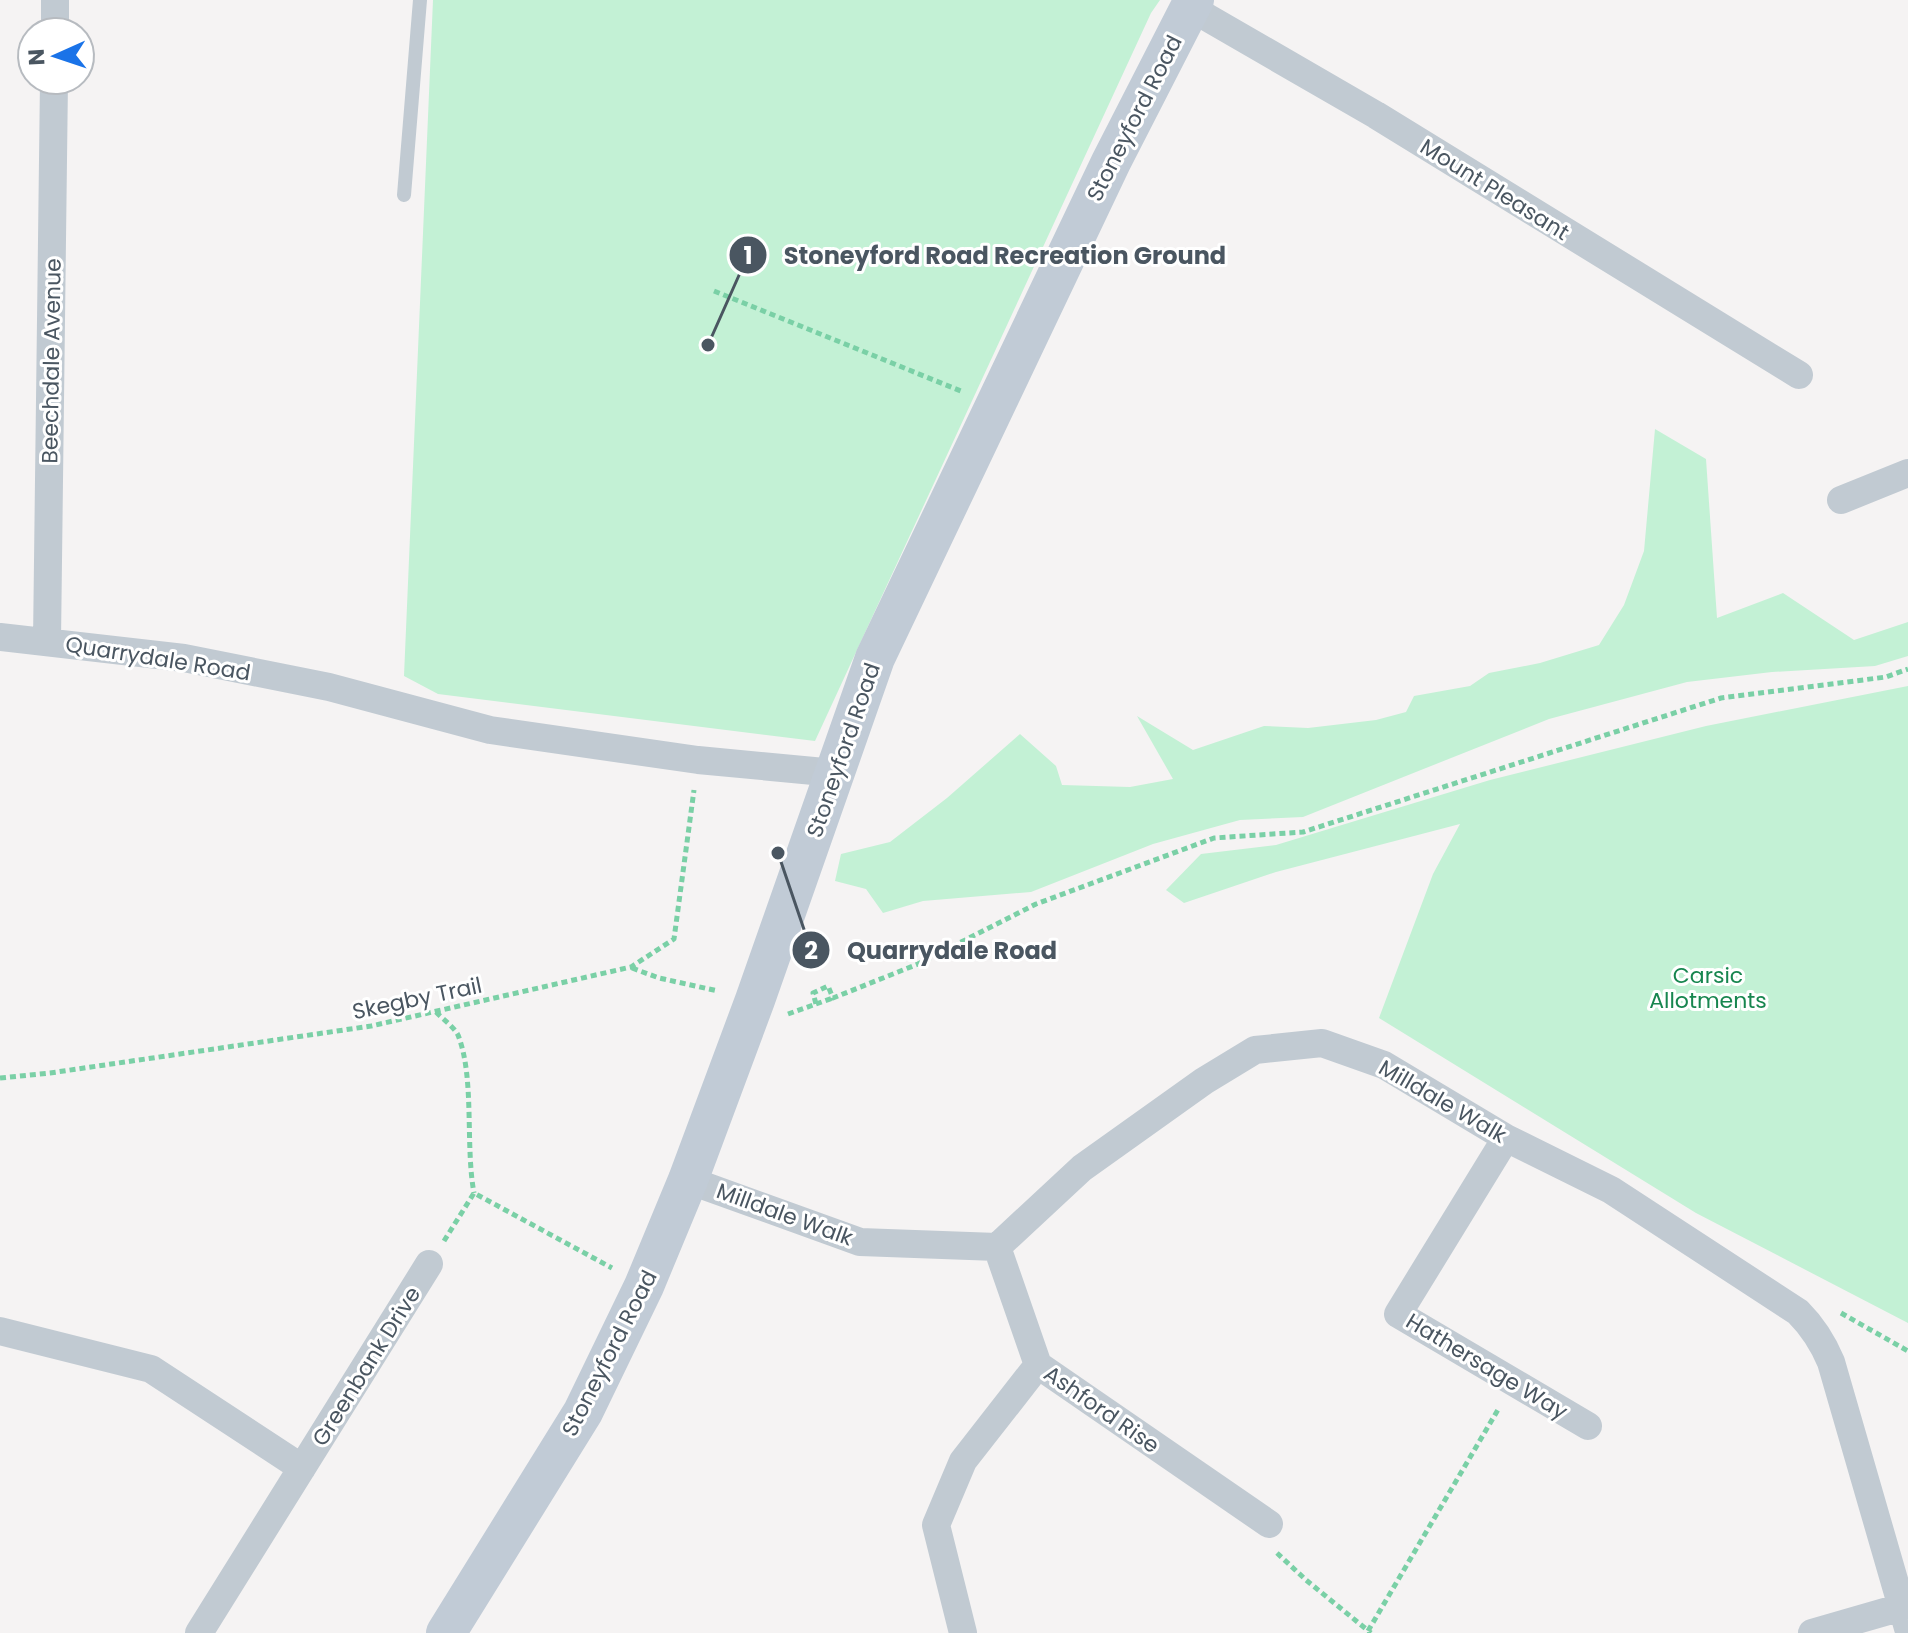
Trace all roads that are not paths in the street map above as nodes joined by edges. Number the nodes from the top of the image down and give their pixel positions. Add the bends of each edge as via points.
1 (420, 0) edge
2 (1192, 4) edge
3 (54, 96) edge
4 (404, 195) dead end
5 (1799, 375) dead end
6 (1908, 473) edge
7 (1841, 500) dead end
8 (0, 637) edge
9 (47, 641) junction
10 (835, 773) junction
11 (1506, 1138) junction
12 (688, 1180) junction
13 (997, 1247) junction
14 (429, 1264) road end
15 (0, 1331) edge
16 (1038, 1365) junction
17 (1588, 1426) dead end
18 (302, 1468) junction
19 (1269, 1524) road end
20 (1906, 1618) edge
21 (199, 1633) edge
22 (446, 1633) edge
23 (963, 1633) edge
24 (1812, 1633) edge

1 - 4 lane
2 - 5 street, Mount Pleasant
2 - 10 main road, Stoneyford Road via 875,658
3 - 9 street, Beechdale Avenue
6 - 7 street
8 - 9 street, Quarrydale Road
9 - 10 street, Quarrydale Road via 184,658 329,687 490,730 698,760
10 - 12 main road, Stoneyford Road
11 - 13 street, Milldale Walk via 1384,1065 1322,1043 1255,1050 1082,1168
11 - 17 street, Hathersage Way via 1398,1314
11 - 20 street, Milldale Walk via 1611,1190 1806,1321 1831,1362
12 - 13 street, Milldale Walk via 860,1242
12 - 22 main road, Stoneyford Road via 583,1412
13 - 16 street, Ashford Rise
14 - 18 street, Greenbank Drive
15 - 18 street, Greenbank Drive via 151,1369
16 - 19 street, Ashford Rise
16 - 23 street via 963,1461 936,1525
18 - 21 street, Greenbank Drive
20 - 24 street

